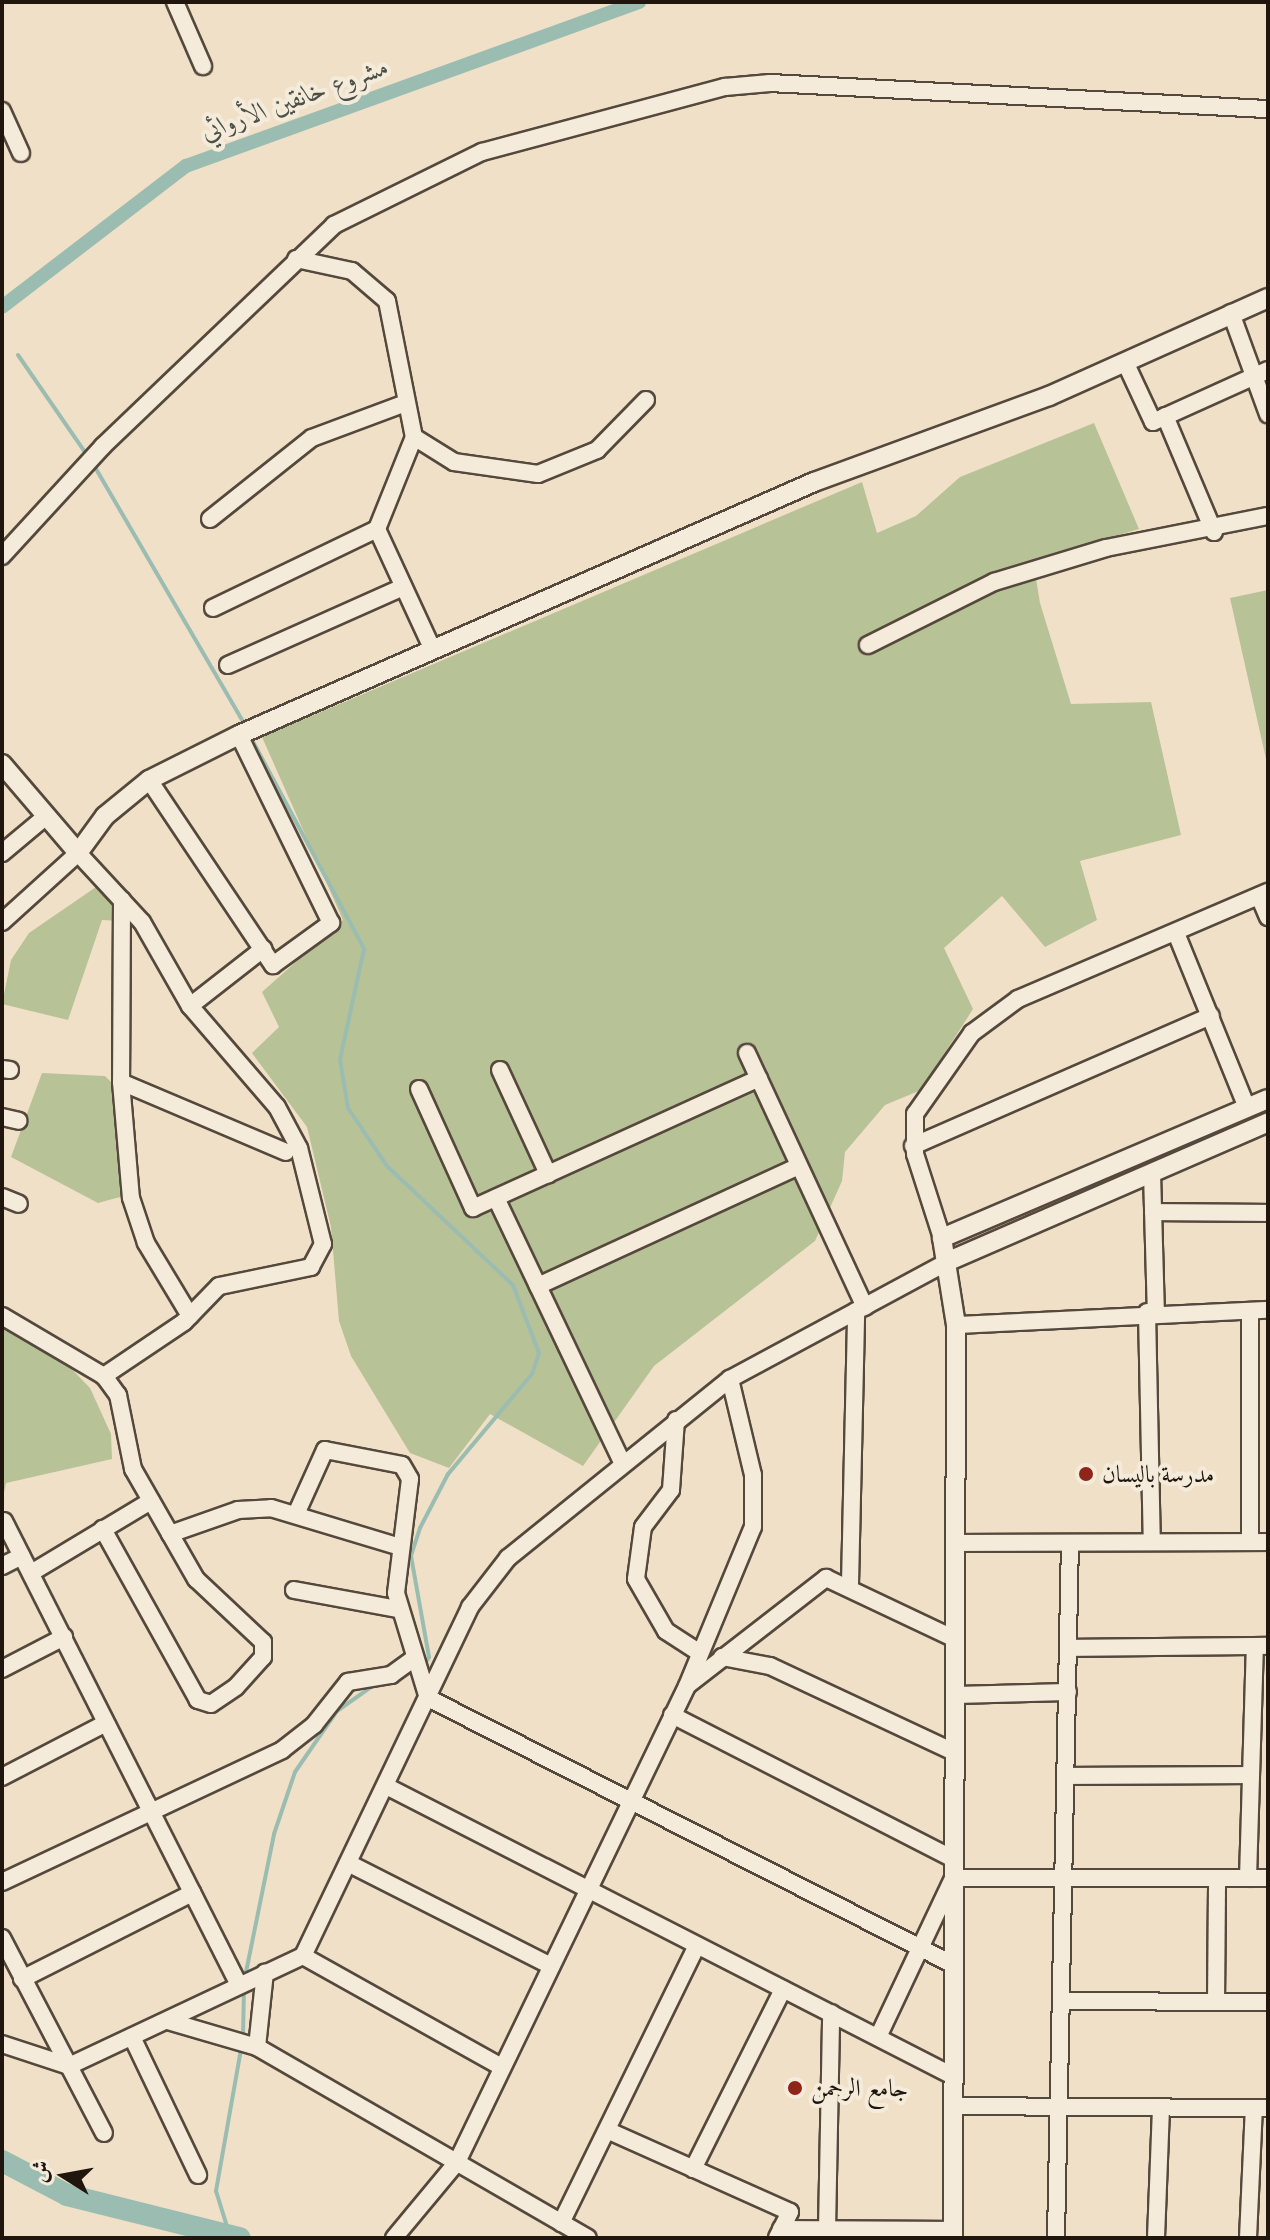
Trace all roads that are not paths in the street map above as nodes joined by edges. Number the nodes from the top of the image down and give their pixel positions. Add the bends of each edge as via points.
1 (175, 2) edge
2 (203, 66) dead end
3 (1268, 109) edge
4 (2, 111) edge
5 (21, 153) dead end
6 (296, 259) junction
7 (1268, 298) edge
8 (1231, 313) junction
9 (1126, 364) junction
10 (1260, 373) edge
11 (646, 400) dead end
12 (403, 404) junction
13 (1268, 414) edge
14 (1165, 416) junction
15 (414, 437) junction
16 (1268, 516) edge
17 (210, 519) dead end
18 (377, 529) junction
19 (1214, 532) junction
20 (2, 556) edge
21 (401, 588) junction
22 (213, 608) dead end
23 (868, 645) dead end
24 (433, 650) junction
25 (228, 665) dead end
26 (239, 735) junction
27 (2, 764) edge
28 (149, 780) junction
29 (45, 817) junction
30 (2, 853) edge
31 (78, 853) junction
32 (1263, 894) edge
33 (122, 900) junction
34 (1268, 917) edge
35 (2, 922) edge
36 (1176, 933) junction
37 (263, 949) junction
38 (190, 1006) junction
39 (1211, 1016) junction
40 (747, 1053) dead end
41 (500, 1070) dead end
42 (759, 1078) junction
43 (121, 1082) junction
44 (419, 1089) dead end
45 (1268, 1099) edge
46 (1247, 1108) junction
47 (2, 1117) edge
48 (19, 1121) dead end
49 (1268, 1122) edge
50 (1202, 1127) junction
51 (913, 1146) junction
52 (1211, 1147) junction
53 (286, 1152) dead end
54 (799, 1166) junction
55 (1152, 1173) junction
56 (548, 1174) junction
57 (2, 1197) edge
58 (496, 1198) junction
59 (19, 1204) dead end
60 (1153, 1212) junction
61 (1268, 1213) edge
62 (942, 1238) junction
63 (949, 1261) junction
64 (538, 1286) junction
65 (860, 1309) junction
66 (1268, 1310) edge
67 (1250, 1311) junction
68 (1151, 1312) junction
69 (2, 1316) edge
70 (190, 1316) junction
71 (956, 1325) junction
72 (104, 1376) junction
73 (730, 1379) junction
74 (676, 1420) junction
75 (622, 1462) junction
76 (151, 1501) junction
77 (297, 1512) junction
78 (4, 1521) dead end
79 (103, 1529) junction
80 (170, 1534) junction
81 (1152, 1542) junction
82 (1250, 1542) junction
83 (1268, 1542) edge
84 (955, 1543) junction
85 (1070, 1543) junction
86 (397, 1546) junction
87 (22, 1556) junction
88 (2, 1566) edge
89 (31, 1573) junction
90 (850, 1584) junction
91 (294, 1590) dead end
92 (398, 1609) junction
93 (64, 1637) junction
94 (955, 1639) junction
95 (1262, 1646) edge
96 (1069, 1648) junction
97 (700, 1653) junction
98 (722, 1657) junction
99 (412, 1660) junction
100 (2, 1669) edge
101 (687, 1686) junction
102 (424, 1690) junction
103 (1068, 1692) junction
104 (955, 1695) junction
105 (672, 1715) junction
106 (106, 1723) junction
107 (954, 1752) junction
108 (1251, 1775) junction
109 (1065, 1776) junction
110 (2, 1777) edge
111 (386, 1786) junction
112 (629, 1806) junction
113 (149, 1808) junction
114 (348, 1863) junction
115 (953, 1869) junction
116 (1063, 1878) junction
117 (1217, 1878) junction
118 (1248, 1878) junction
119 (1268, 1878) edge
120 (2, 1882) edge
121 (588, 1889) junction
122 (192, 1893) junction
123 (2, 1938) edge
124 (697, 1945) junction
125 (921, 1950) junction
126 (303, 1956) junction
127 (954, 1965) junction
128 (551, 1966) junction
129 (265, 1972) junction
130 (22, 1979) junction
131 (238, 1983) junction
132 (783, 1989) junction
133 (1061, 2001) junction
134 (1216, 2002) junction
135 (1268, 2002) edge
136 (831, 2013) junction
137 (168, 2021) junction
138 (132, 2037) junction
139 (878, 2037) junction
140 (2, 2044) edge
141 (257, 2047) junction
142 (69, 2066) junction
143 (502, 2067) junction
144 (953, 2076) junction
145 (953, 2106) junction
146 (1058, 2107) junction
147 (1161, 2107) junction
148 (1261, 2108) edge
149 (609, 2131) junction
150 (104, 2133) dead end
151 (457, 2162) junction
152 (693, 2169) junction
153 (198, 2175) dead end
154 (561, 2223) junction
155 (827, 2230) junction
156 (779, 2234) edge
157 (953, 2234) edge
158 (394, 2238) edge
159 (588, 2238) edge
160 (1056, 2238) edge
161 (1156, 2238) edge
162 (1248, 2238) edge

1 - 2 street
3 - 6 street via 770,83 725,87 482,152 334,225
4 - 5 street
6 - 12 street via 352,271 387,301
6 - 20 street
7 - 8 street
8 - 9 street
8 - 10 street
9 - 14 street via 1153,422
9 - 24 street via 814,482
10 - 13 street
10 - 14 street
11 - 15 street via 597,450 538,474 454,462
12 - 15 street
12 - 17 street via 312,438
14 - 19 street
15 - 18 street
16 - 19 street
18 - 21 street
18 - 22 street
19 - 23 street via 1106,548 994,582
21 - 24 street
21 - 25 street
24 - 26 street
26 - 28 street
26 - 37 street via 331,923 273,965
27 - 29 street
28 - 31 street via 105,816
28 - 37 street
29 - 30 street
29 - 31 street
31 - 33 street
31 - 35 street
32 - 34 street
32 - 36 street
33 - 38 street
33 - 43 street
36 - 39 street
36 - 51 street via 985,1019 923,1093
37 - 38 street
38 - 70 street via 290,1127 324,1249 311,1267 219,1286
39 - 46 street
39 - 51 street
40 - 42 street
41 - 56 street
42 - 54 street
42 - 56 street
43 - 53 street
43 - 70 street via 134,1213
44 - 58 street via 473,1208
45 - 46 street
46 - 50 street
47 - 48 street
49 - 52 street
50 - 52 street
50 - 62 street
51 - 62 street
52 - 55 street
54 - 64 street
54 - 65 street
55 - 60 street
55 - 63 street
56 - 58 street
57 - 59 street
58 - 64 street
60 - 61 street
60 - 68 street
62 - 63 street
63 - 65 street
63 - 71 street
64 - 75 street
65 - 73 street
65 - 90 street
66 - 67 street
67 - 68 street
67 - 82 street
68 - 71 street
68 - 81 street
69 - 72 street
70 - 72 street
71 - 84 street
72 - 76 street via 123,1406 133,1469
73 - 74 street
73 - 97 street via 753,1475 753,1527
74 - 75 street
74 - 97 street via 671,1490 643,1527 636,1579 666,1631
75 - 102 street via 527,1539 482,1588
76 - 79 street
76 - 80 street
77 - 80 street via 238,1510
77 - 86 street
77 - 86 street via 325,1450 398,1464 410,1479
78 - 87 street
79 - 80 street via 198,1700 211,1704 245,1679 264,1647 208,1596
79 - 89 street
81 - 82 street
81 - 85 street
82 - 83 street
84 - 85 street
84 - 94 street
85 - 96 street
86 - 92 street
87 - 88 street
87 - 89 street
89 - 93 street
90 - 94 street via 880,1607
90 - 98 street via 826,1578 811,1586
91 - 92 street
92 - 99 street
93 - 100 street
93 - 106 street
94 - 104 street
95 - 96 street
95 - 108 street
96 - 103 street
97 - 101 street
98 - 101 street
98 - 107 street via 770,1666
99 - 102 street
99 - 113 street via 391,1675 352,1679 282,1750
101 - 105 street
102 - 111 street
102 - 112 street
103 - 104 street
103 - 109 street
104 - 107 street
105 - 112 street
105 - 115 street
106 - 110 street
106 - 113 street
107 - 115 street
108 - 109 street
108 - 118 street
109 - 116 street
111 - 114 street
111 - 121 street
112 - 121 street
112 - 125 street
113 - 120 street
113 - 122 street
114 - 126 street
114 - 128 street
115 - 116 street
115 - 125 street
115 - 127 street
116 - 117 street
116 - 133 street
117 - 118 street
117 - 134 street
118 - 119 street
121 - 124 street
121 - 128 street
122 - 130 street
122 - 131 street
123 - 130 street
124 - 132 street
124 - 149 street
125 - 127 street
125 - 139 street
126 - 129 street
126 - 143 street
127 - 144 street
128 - 143 street
129 - 131 street
129 - 141 street
130 - 142 street
131 - 137 street
132 - 136 street
132 - 152 street
133 - 134 street
133 - 146 street
134 - 135 street
136 - 139 street
136 - 155 street
137 - 138 street
137 - 141 street
138 - 142 street
138 - 153 street
139 - 144 street
140 - 142 street
141 - 151 street
142 - 150 street
143 - 151 street
144 - 145 street
145 - 146 street
145 - 157 street
146 - 147 street
146 - 160 street
147 - 148 street
147 - 161 street
148 - 162 street
149 - 152 street
149 - 154 street
151 - 154 street
151 - 158 street
152 - 156 street via 790,2212
154 - 159 street
155 - 156 street
155 - 157 street

